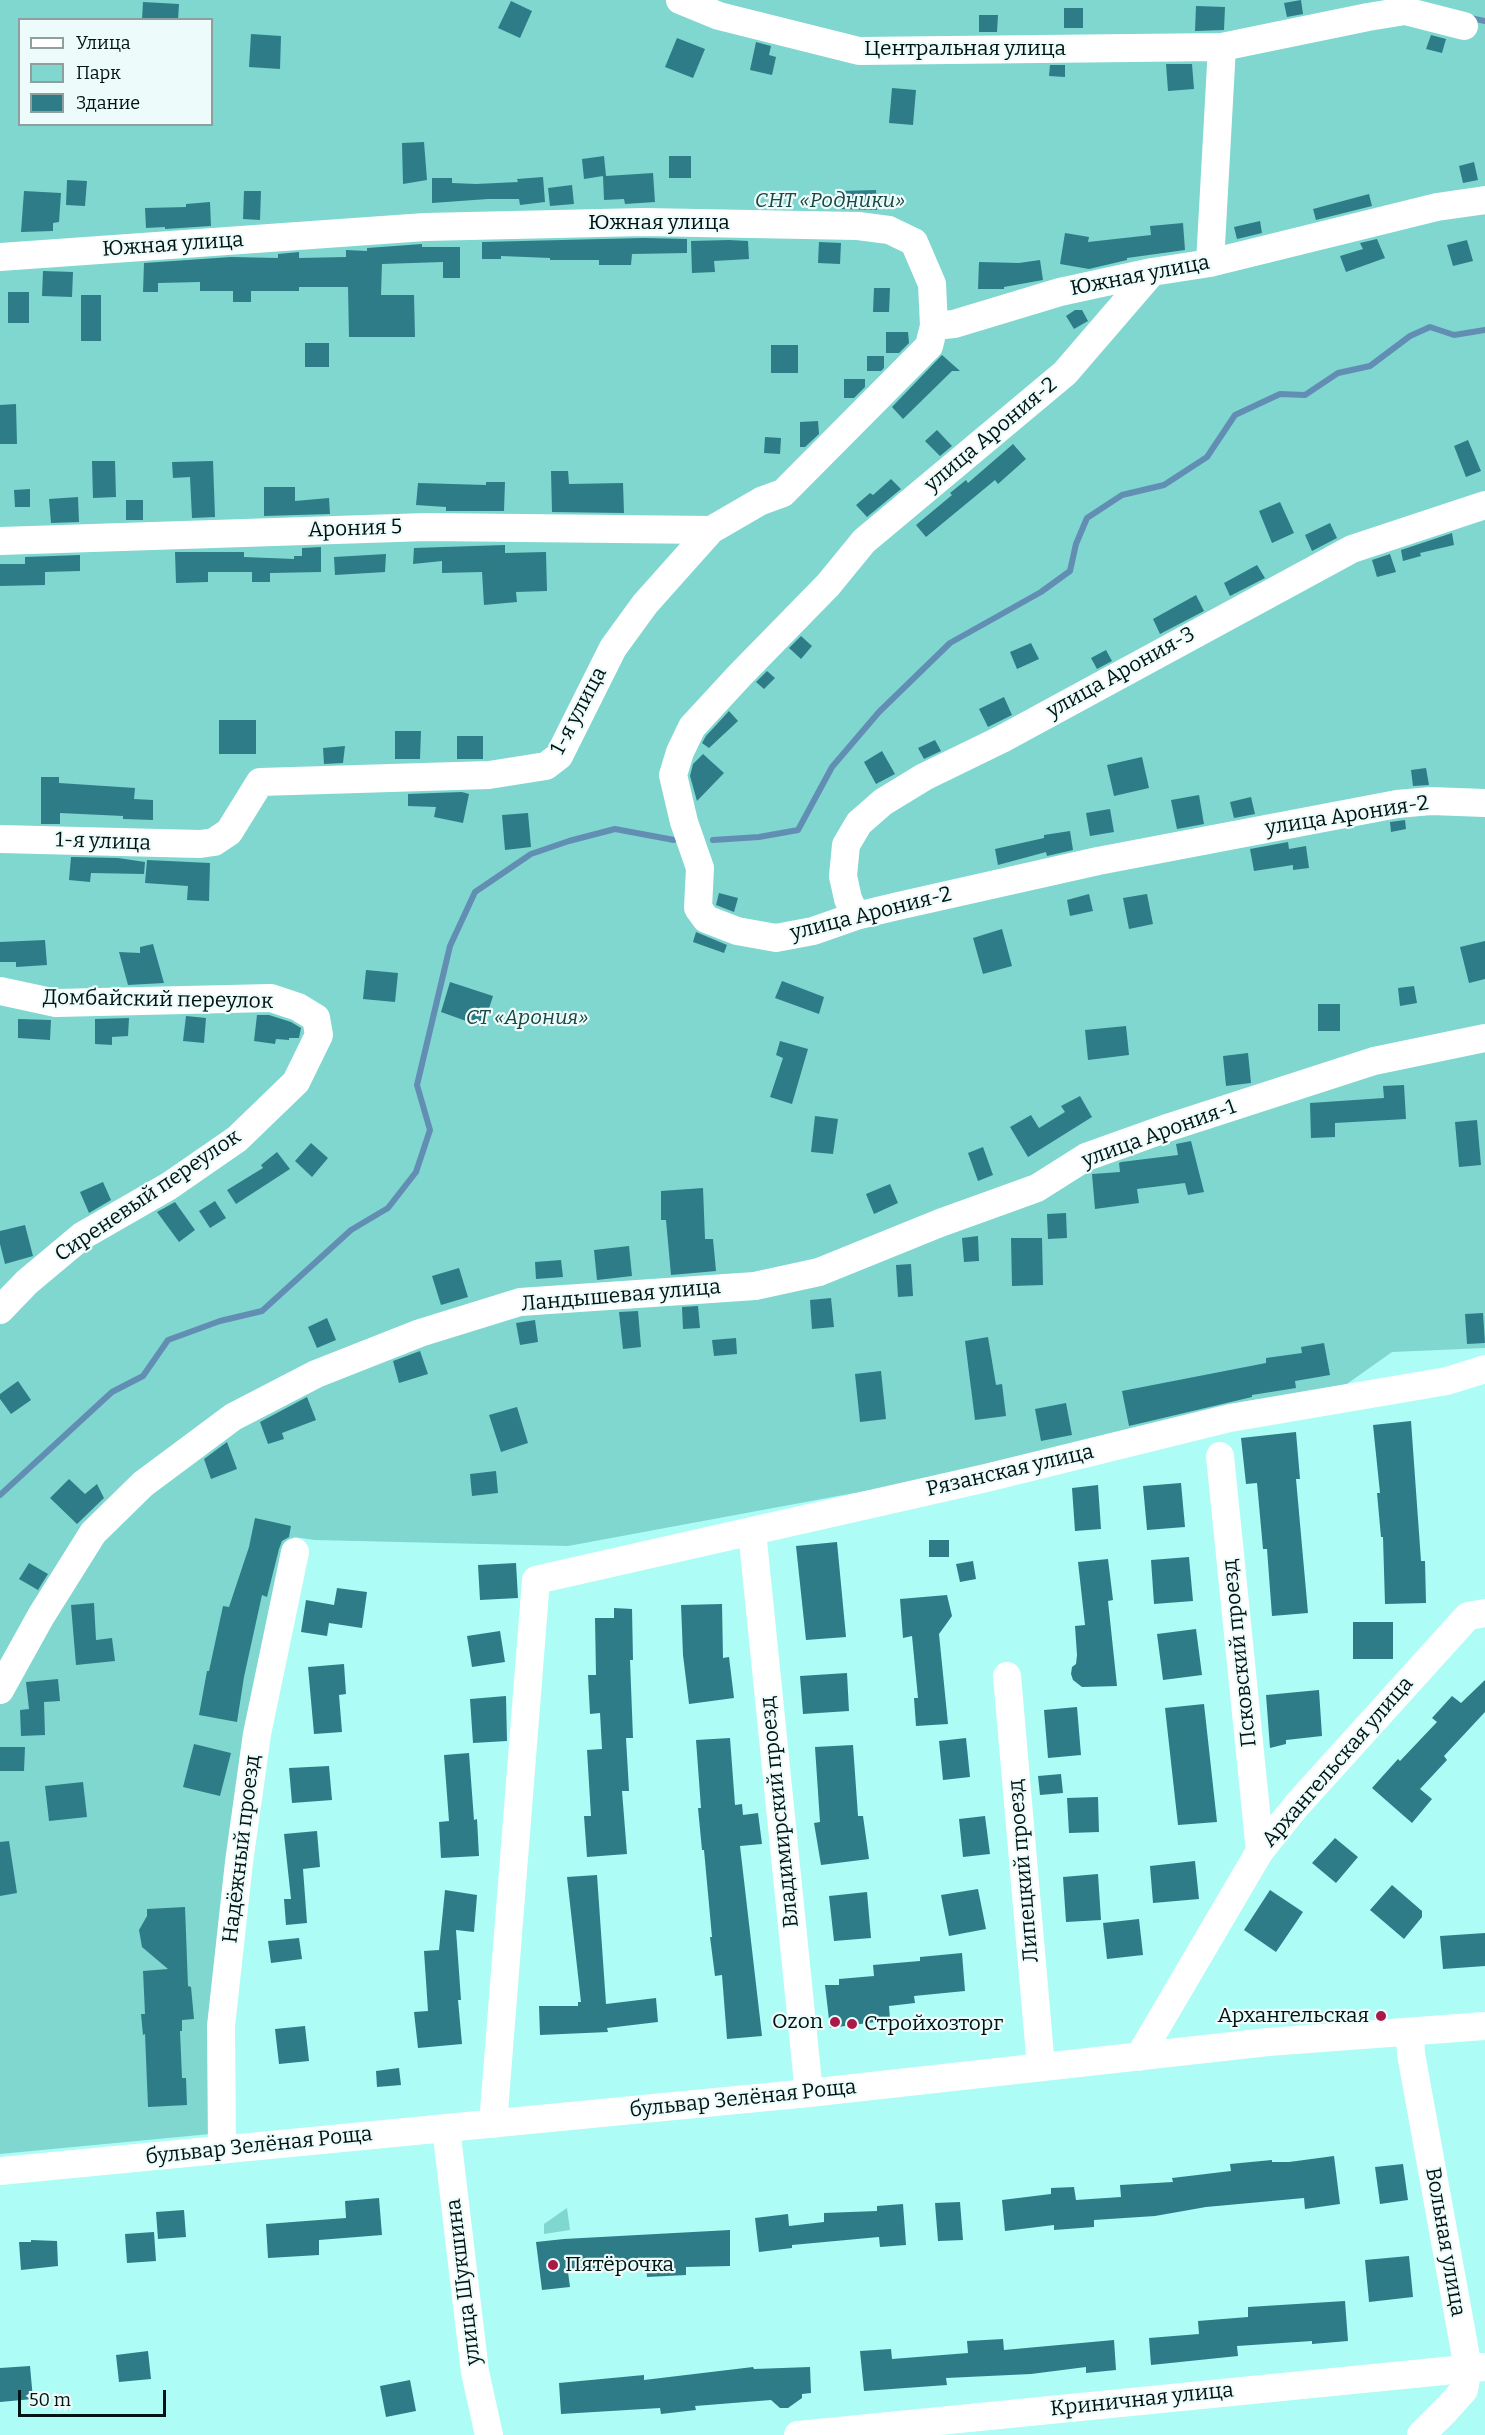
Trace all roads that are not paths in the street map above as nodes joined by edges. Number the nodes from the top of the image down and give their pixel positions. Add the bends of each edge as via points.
1 (680, 0) edge
2 (1464, 26) dead end
3 (1222, 48) junction
4 (1485, 200) edge
5 (0, 257) edge
6 (1210, 263) junction
7 (1152, 272) junction
8 (939, 332) junction
9 (1485, 505) edge
10 (711, 530) junction
11 (0, 541) edge
12 (1485, 803) edge
13 (0, 839) edge
14 (856, 916) junction
15 (0, 991) edge
16 (1482, 1036) edge
17 (296, 1082) joint
18 (819, 1272) joint
19 (0, 1310) edge
20 (1485, 1368) edge
21 (1220, 1456) dead end
22 (752, 1531) junction
23 (295, 1552) dead end
24 (1485, 1613) edge
25 (1007, 1676) dead end
26 (0, 1690) edge
27 (1260, 1851) junction
28 (1485, 2026) edge
29 (1410, 2033) junction
30 (1139, 2057) junction
31 (1041, 2067) junction
32 (809, 2094) junction
33 (493, 2124) junction
34 (446, 2128) junction
35 (222, 2150) junction
36 (0, 2171) edge
37 (1476, 2367) edge
38 (921, 2429) edge
39 (489, 2435) edge
40 (798, 2435) edge
41 (1420, 2435) edge

1 - 3 street, Центральная улица via 718,16 859,51
2 - 3 street, Центральная улица via 1405,11
3 - 6 street
4 - 6 street, Южная улица via 1437,207
5 - 8 street, Южная улица via 425,227 644,222 858,226 889,230 914,242 932,284
6 - 7 street, Южная улица
7 - 8 street, Южная улица via 1060,291
7 - 14 street, улица Арония-2 via 1065,373 864,541 828,585 692,727 680,752 673,775 700,868 698,908 706,919 737,931 776,938 813,931
8 - 10 street, 1-я улица via 783,492
9 - 14 street, улица Арония-3 via 1352,549 883,802 859,823 846,845 843,876
10 - 11 street, Арония 5 via 427,527
10 - 13 street, 1-я улица via 645,604 613,648 559,756 546,766 489,775 260,782 229,832 214,842 200,844
12 - 14 street, улица Арония-2 via 1397,804 1098,861
15 - 17 street, Домбайский переулок via 56,1003 271,998 316,1018 319,1035
16 - 18 street, улица Арония-1 via 1374,1061 1170,1127 1086,1157 1037,1188
17 - 19 street, Сиреневый переулок via 237,1139 169,1186 82,1236
18 - 26 street, Ландышевая улица via 755,1286 520,1302 420,1333 305,1380 233,1417 143,1484 93,1533 40,1616
20 - 22 street, Рязанская улица via 1447,1381 1230,1418
21 - 27 street, Псковский проезд
22 - 32 street, Владимирский проезд
22 - 33 street, Рязанская улица via 536,1580
23 - 35 street, Надёжный проезд via 257,1734 239,1862 221,2026
24 - 27 street, Архангельская улица via 1468,1616
25 - 31 street, Липецкий проезд
27 - 30 street, Архангельская улица
28 - 29 street, бульвар Зелёная Роща
29 - 30 street, бульвар Зелёная Роща
29 - 37 street, Вольная улица via 1411,2054
30 - 31 street, бульвар Зелёная Роща
31 - 32 street, бульвар Зелёная Роща
32 - 33 street, бульвар Зелёная Роща
33 - 34 street, бульвар Зелёная Роща
34 - 35 street, бульвар Зелёная Роща
34 - 39 street, улица Шукшина via 475,2372
35 - 36 street, бульвар Зелёная Роща
37 - 38 street, Криничная улица
37 - 41 street, Вольная улица via 1464,2390
38 - 40 street, Криничная улица

